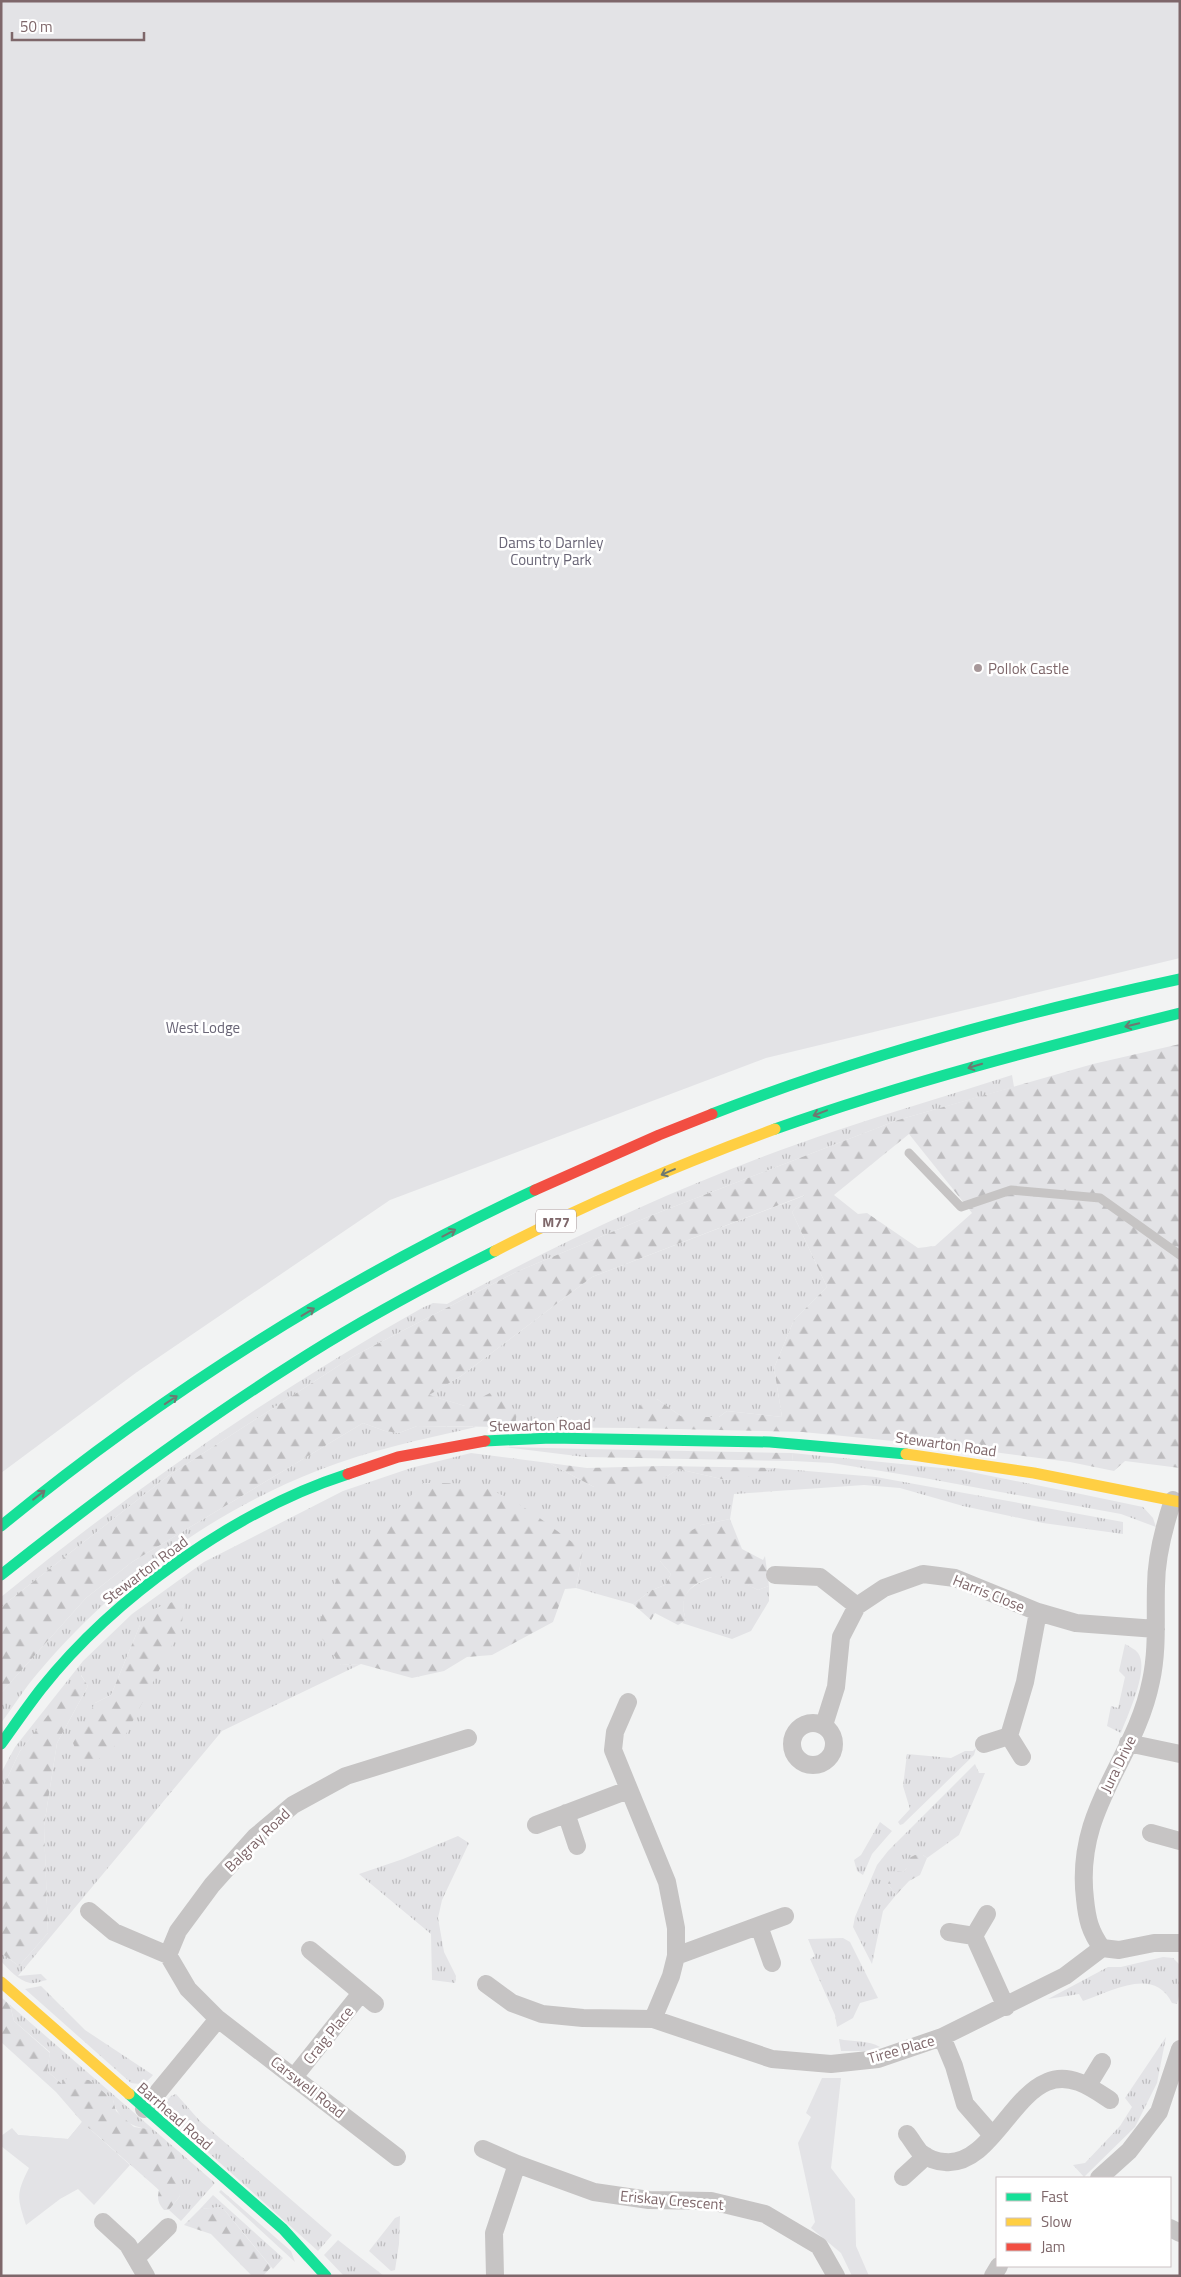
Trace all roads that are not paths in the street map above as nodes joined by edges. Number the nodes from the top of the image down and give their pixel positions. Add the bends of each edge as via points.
1 (1180, 979) edge
2 (1180, 1013) edge
3 (909, 1153) dead end
4 (1180, 1255) edge
5 (1176, 1501) edge
6 (1, 1526) edge
7 (1, 1575) edge
8 (775, 1575) dead end
9 (857, 1606) junction
10 (1038, 1612) junction
11 (1156, 1629) junction
12 (628, 1702) dead end
13 (824, 1725) dead end
14 (1010, 1736) junction
15 (468, 1738) dead end
16 (1128, 1743) junction
17 (1, 1744) edge
18 (984, 1744) dead end
19 (1180, 1754) edge
20 (1022, 1757) dead end
21 (628, 1790) junction
22 (566, 1813) junction
23 (536, 1825) dead end
24 (1151, 1833) dead end
25 (1180, 1841) edge
26 (577, 1846) dead end
27 (89, 1911) dead end
28 (987, 1914) dead end
29 (785, 1916) dead end
30 (759, 1926) junction
31 (949, 1932) dead end
32 (974, 1936) junction
33 (1180, 1943) edge
34 (1102, 1948) junction
35 (310, 1950) dead end
36 (168, 1955) junction
37 (676, 1956) junction
38 (772, 1963) dead end
39 (1, 1982) edge
40 (486, 1984) dead end
41 (361, 1993) junction
42 (375, 2004) dead end
43 (1006, 2007) junction
44 (218, 2019) junction
45 (653, 2019) junction
46 (942, 2037) junction
47 (1180, 2049) edge
48 (1102, 2062) dead end
49 (294, 2076) junction
50 (1088, 2084) junction
51 (1110, 2100) dead end
52 (144, 2109) junction
53 (907, 2134) dead end
54 (992, 2135) junction
55 (484, 2149) dead end
56 (926, 2156) junction
57 (397, 2157) dead end
58 (517, 2164) junction
59 (1106, 2176) edge
60 (902, 2177) dead end
61 (102, 2222) dead end
62 (168, 2227) dead end
63 (136, 2258) junction
64 (146, 2276) edge
65 (326, 2276) edge
66 (495, 2276) edge
67 (836, 2276) edge

6 -> 1 main road, M77 via 79,1464 244,1350 396,1261 570,1174 670,1130 854,1064 944,1036
2 -> 7 main road, M77 via 989,1062 837,1107 679,1167 543,1227 372,1317 221,1410 100,1497
3 - 4 lane via 961,1207 1011,1190 1100,1198
5 - 11 street, Jura Drive via 1160,1549
5 - 17 main road, Stewarton Road via 971,1462 815,1445 512,1438 432,1449 362,1468 314,1487 243,1521 203,1546 125,1602 82,1642 29,1703
8 - 9 street via 820,1577
9 - 10 street, Harris Close via 884,1588 923,1574 943,1575
9 - 13 street, Harris Close via 841,1637 836,1687
10 - 11 street, Harris Close via 1076,1623
10 - 14 street, Harris Close via 1025,1682
11 - 16 street, Jura Drive via 1156,1656 1151,1682
12 - 21 street via 616,1732 613,1750
14 - 18 street
14 - 20 street
15 - 36 street, Balgray Road via 346,1776 292,1805 256,1837 212,1885 178,1931
16 - 19 street
16 - 34 street, Jura Drive via 1096,1809 1084,1860 1083,1885 1089,1927
21 - 22 street
21 - 37 street via 667,1882 676,1928
22 - 23 street
22 - 26 street
24 - 25 street
27 - 36 street via 114,1932
28 - 32 street
29 - 30 street
30 - 37 street
30 - 38 street
31 - 32 street
32 - 43 street
33 - 34 street via 1154,1943 1119,1950
34 - 43 street, Tiree Place via 1065,1976
35 - 41 street, Craig Place
36 - 44 street via 188,1989
37 - 45 street
39 - 52 main road, Barrhead Road
40 - 45 street, Tiree Place via 512,2003 542,2014
41 - 42 street, Craig Place
41 - 49 street, Craig Place
43 - 46 street, Tiree Place
44 - 49 street, Carswell Road
44 - 52 street
45 - 46 street, Tiree Place via 772,2059 826,2064 878,2059
46 - 54 street via 964,2104
47 - 59 street via 1159,2112
48 - 50 street
49 - 57 street, Carswell Road
50 - 51 street
50 - 54 street via 1068,2080 1047,2082 1027,2096
52 - 65 main road, Barrhead Road via 282,2230
53 - 56 street
54 - 56 street via 979,2150 962,2161 939,2162
55 - 58 street, Eriskay Crescent
56 - 60 street
58 - 66 street via 494,2234
58 - 67 street, Eriskay Crescent via 594,2192 649,2200 710,2201 765,2214 819,2246
61 - 63 street via 128,2245
62 - 63 street
63 - 64 street

